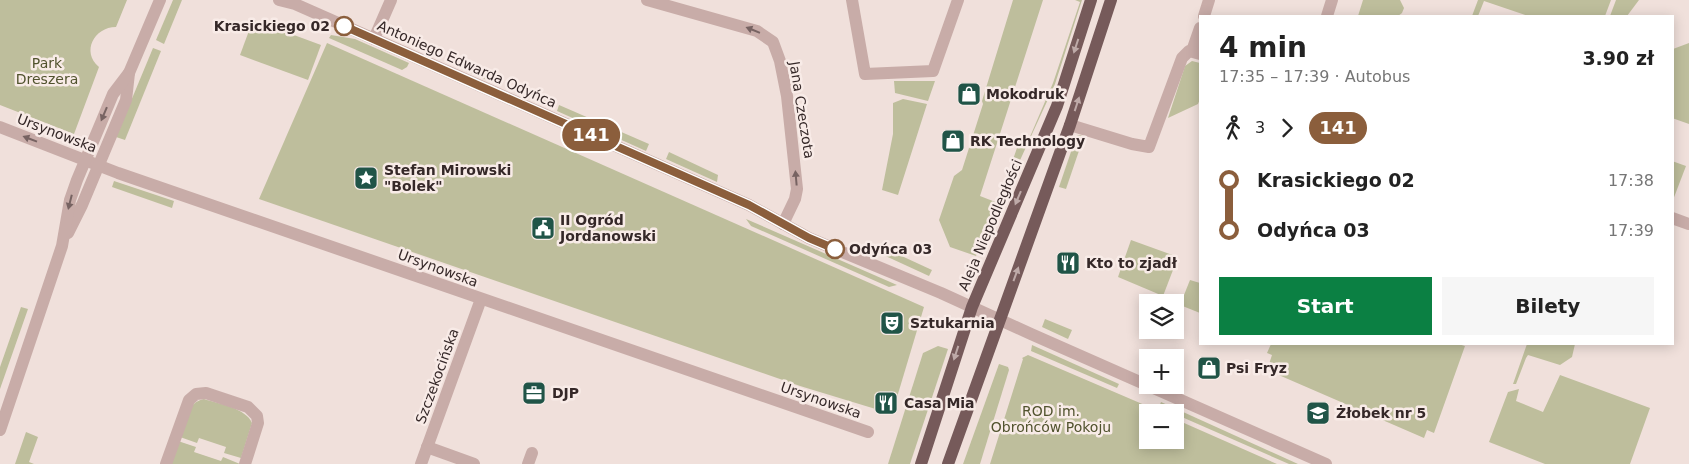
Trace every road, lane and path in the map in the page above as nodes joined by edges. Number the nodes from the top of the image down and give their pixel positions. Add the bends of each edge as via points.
1 (160, 0) edge
2 (279, 0) edge
3 (391, 0) edge
4 (647, 0) edge
5 (852, 0) edge
6 (1091, 0) edge
7 (1111, 0) edge
8 (1210, 0) edge
9 (1332, 0) edge
10 (954, 1) edge
11 (1204, 15) edge
12 (1327, 15) edge
13 (1199, 34) edge
14 (374, 39) junction
15 (1196, 52) edge
16 (129, 73) junction
17 (1070, 125) junction
18 (0, 127) edge
19 (85, 160) junction
20 (98, 165) junction
21 (1674, 219) edge
22 (784, 224) junction
23 (1689, 224) edge
24 (62, 246) junction
25 (481, 299) junction
26 (972, 307) junction
27 (999, 320) junction
28 (0, 430) edge
29 (868, 432) dead end
30 (427, 447) junction
31 (166, 464) edge
32 (244, 464) edge
33 (421, 464) edge
34 (474, 464) edge
35 (921, 464) edge
36 (948, 464) edge
37 (1326, 464) edge

1 - 16 street
2 - 14 street, Antoniego Edwarda Odyńca
3 - 14 street
22 -> 4 street, Jana Czeczota via 797,189 787,96 773,42 757,31
5 - 10 street via 865,74 933,71
6 -> 26 main road, Aleja Niepodległości via 1057,106
17 -> 7 main road
8 - 11 street
9 - 12 street
13 - 15 street
14 - 22 street, Antoniego Edwarda Odyńca via 749,205
15 - 17 street via 1187,52 1180,62 1149,147
16 -> 19 street via 113,94
16 - 20 street via 126,100
27 -> 17 main road
19 -> 18 street, Ursynowska
19 - 20 street, Ursynowska
19 -> 24 street via 70,200
20 - 24 street
20 - 25 street, Ursynowska
21 - 23 street
22 - 26 street, Antoniego Edwarda Odyńca
24 - 28 street
25 - 29 street, Ursynowska
25 - 30 street, Szczekocińska
26 - 27 street, Antoniego Edwarda Odyńca
26 -> 35 main road, Aleja Niepodległości
27 - 36 main road
27 - 37 street, Antoniego Edwarda Odyńca
30 - 33 street, Szczekocińska
30 - 34 street
31 - 32 street via 190,400 196,394 206,393 248,407 257,416 258,423

